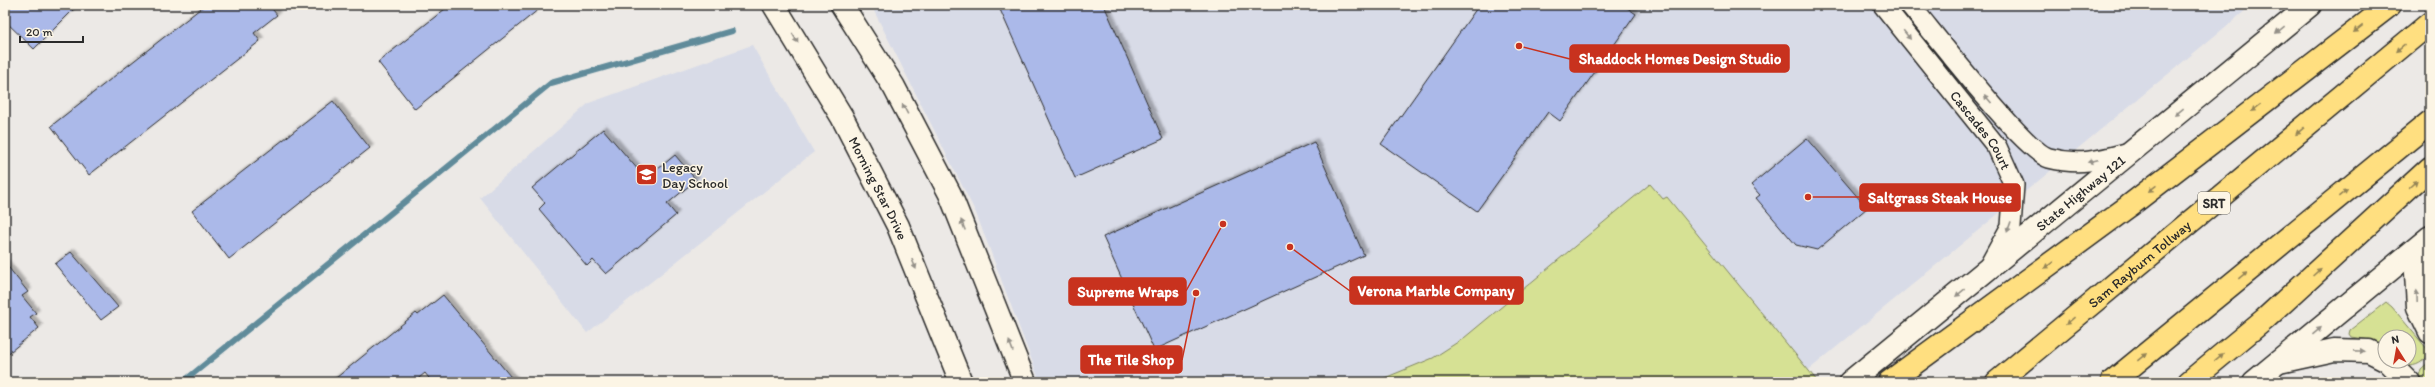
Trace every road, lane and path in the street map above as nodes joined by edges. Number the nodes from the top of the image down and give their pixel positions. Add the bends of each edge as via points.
1 (774, 5) edge
2 (842, 5) edge
3 (1883, 5) edge
4 (1910, 5) edge
5 (2310, 5) edge
6 (2390, 5) edge
7 (2430, 23) edge
8 (2430, 122) edge
9 (2131, 152) junction
10 (2430, 168) edge
11 (2430, 238) edge
12 (1986, 272) junction
13 (2430, 332) edge
14 (2377, 355) edge
15 (2279, 362) junction
16 (2396, 369) edge
17 (961, 382) edge
18 (1025, 382) edge
19 (1850, 382) edge
20 (1889, 382) edge
21 (1997, 382) edge
22 (2112, 382) edge
23 (2189, 382) edge
24 (2254, 382) edge
25 (2409, 382) edge

1 -> 17 street, Morning Star Drive via 842,117 898,226
18 -> 2 street via 950,194 894,87
3 -> 12 street, Cascades Court via 1997,147 2014,185 2011,226
9 -> 4 street, Cascades Court via 2087,163 2047,158 2017,134
5 -> 9 street, State Highway 121
6 -> 20 highway via 2129,206
7 -> 21 highway, Sam Rayburn Tollway / SRT
22 -> 8 highway
9 - 12 street, State Highway 121
23 -> 10 highway via 2265,319
13 -> 11 street via 2418,307 2416,273
15 -> 11 street
12 -> 19 street, State Highway 121
15 -> 14 street via 2334,350 2369,351
15 - 24 street
16 - 25 street

